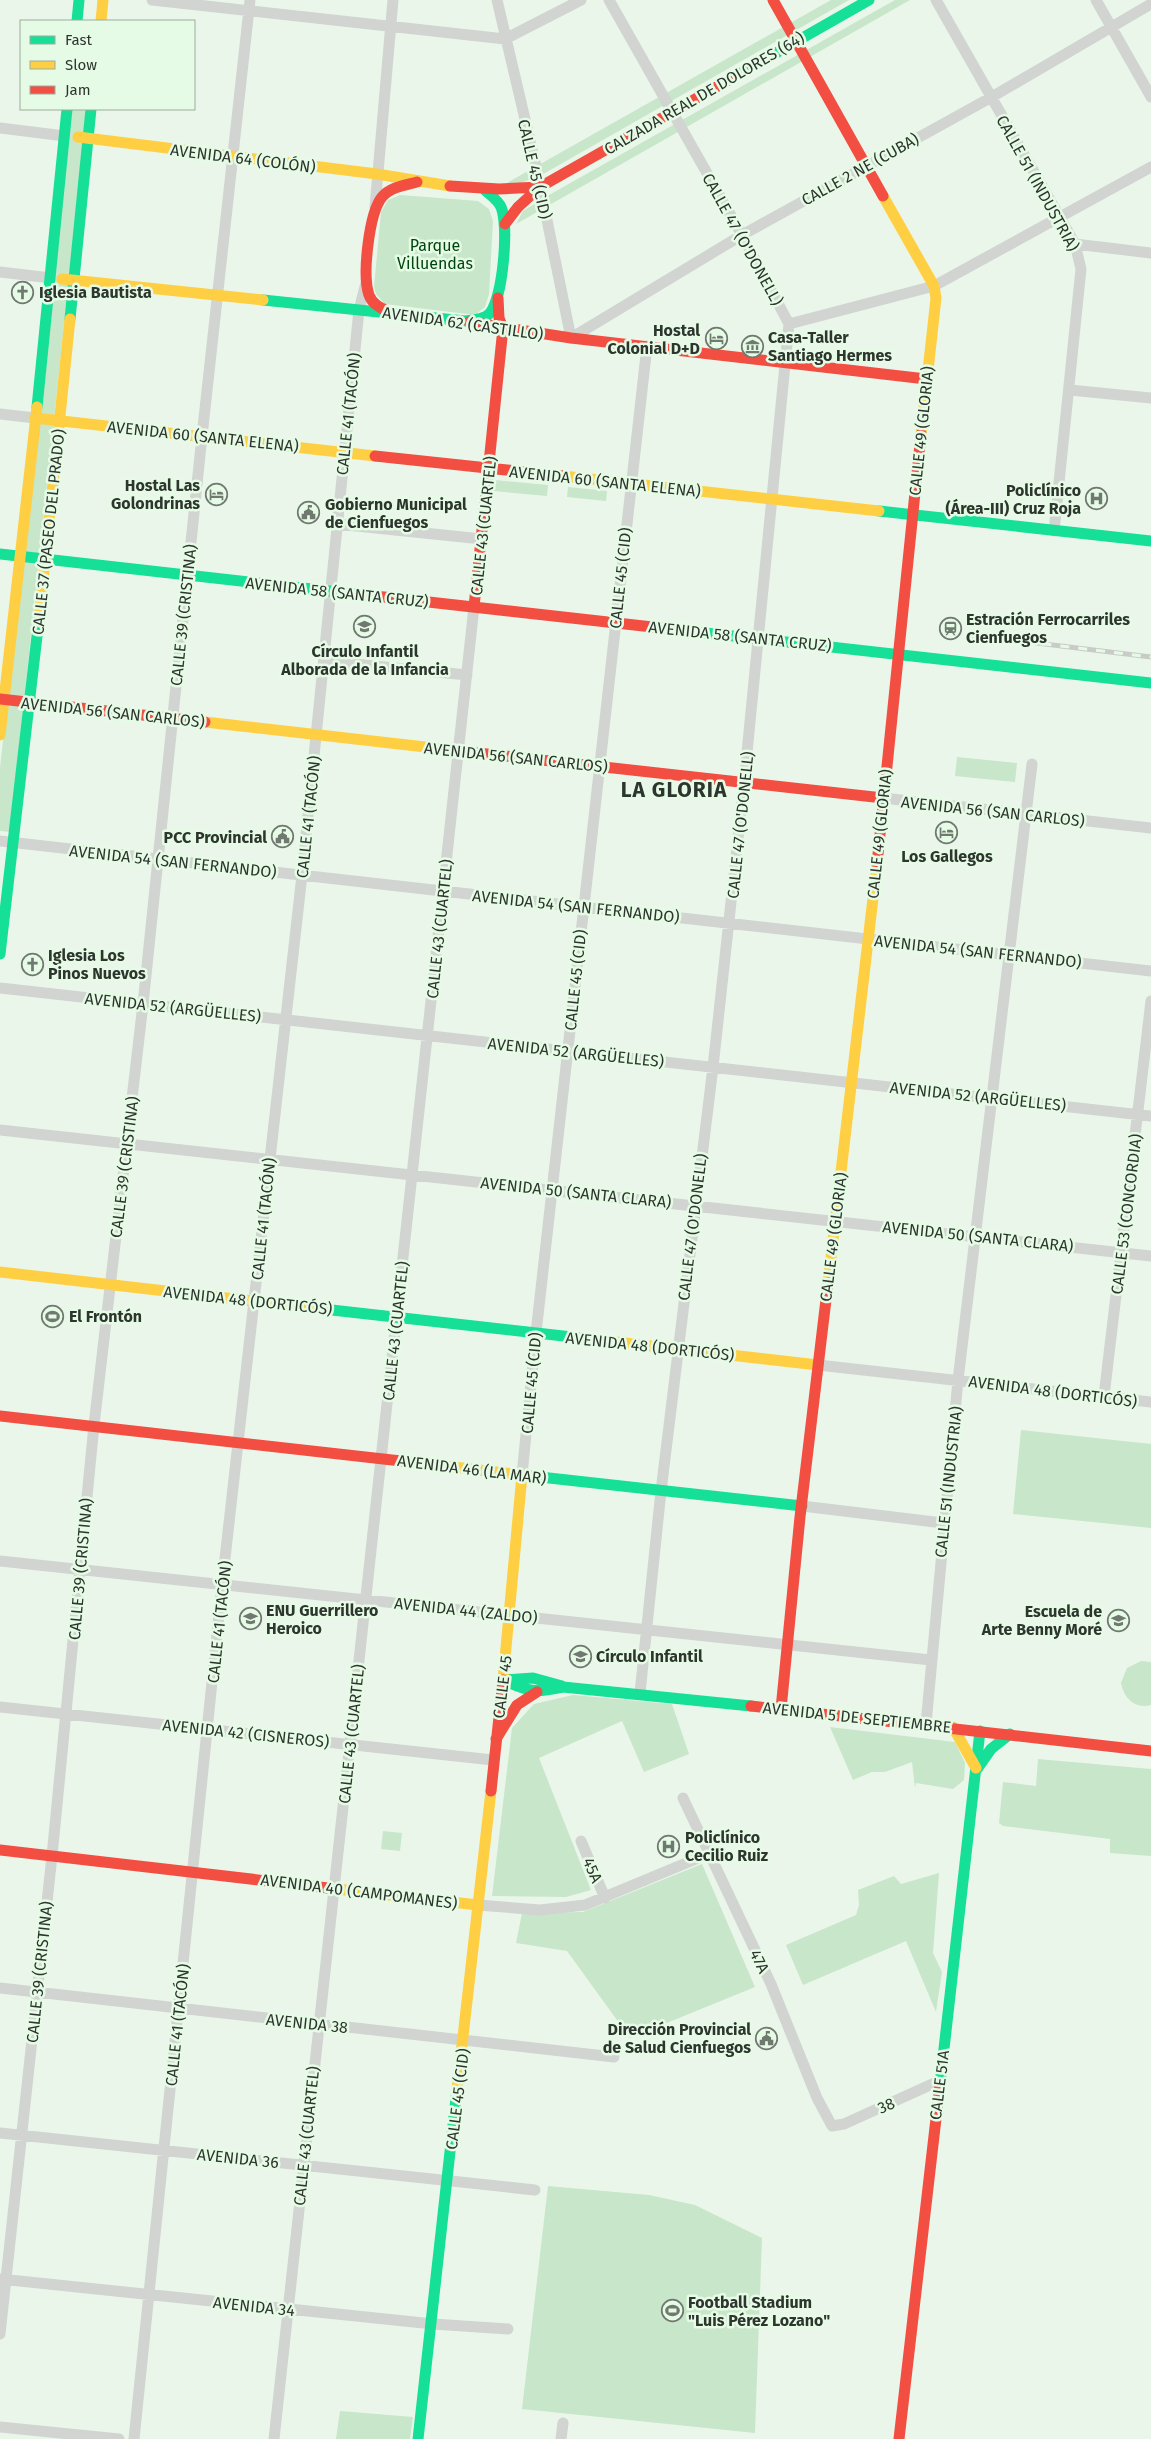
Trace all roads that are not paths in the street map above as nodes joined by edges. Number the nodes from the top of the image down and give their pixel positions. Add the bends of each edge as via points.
1 (79, 0) edge
2 (103, 0) edge
3 (152, 0) edge
4 (393, 0) edge
5 (497, 0) edge
6 (581, 0) edge
7 (608, 0) edge
8 (773, 0) edge
9 (869, 0) edge
10 (936, 0) edge
11 (1096, 0) edge
12 (1151, 4) edge
13 (250, 5) edge
14 (77, 20) edge
15 (101, 20) edge
16 (1111, 26) junction
17 (390, 27) junction
18 (505, 39) junction
19 (796, 41) junction
20 (1151, 97) edge
21 (990, 98) junction
22 (68, 110) edge
23 (91, 110) edge
24 (673, 111) junction
25 (0, 128) edge
26 (65, 136) junction
27 (88, 138) junction
28 (234, 158) junction
29 (867, 165) junction
30 (1151, 167) edge
31 (377, 174) junction
32 (417, 182) junction
33 (540, 187) junction
34 (485, 190) junction
35 (375, 213) junction
36 (1057, 216) junction
37 (505, 224) junction
38 (742, 236) junction
39 (1075, 244) junction
40 (1151, 253) edge
41 (0, 272) edge
42 (51, 278) junction
43 (73, 280) junction
44 (367, 282) junction
45 (934, 286) junction
46 (219, 296) junction
47 (498, 298) junction
48 (359, 310) junction
49 (389, 312) junction
50 (465, 321) junction
51 (789, 324) junction
52 (502, 328) junction
53 (571, 338) junction
54 (647, 346) junction
55 (786, 363) junction
56 (926, 379) junction
57 (1070, 390) junction
58 (1151, 398) edge
59 (0, 414) edge
60 (35, 418) junction
61 (59, 420) junction
62 (202, 436) junction
63 (344, 452) junction
64 (489, 468) junction
65 (631, 483) junction
66 (773, 499) junction
67 (913, 514) junction
68 (337, 524) junction
69 (1054, 531) junction
70 (482, 539) junction
71 (1151, 541) edge
72 (0, 554) edge
73 (21, 556) junction
74 (46, 559) junction
75 (188, 575) junction
76 (331, 591) junction
77 (474, 607) junction
78 (615, 622) junction
79 (759, 638) junction
80 (898, 654) junction
81 (324, 661) junction
82 (467, 675) junction
83 (1151, 682) edge
84 (2, 700) edge
85 (31, 703) junction
86 (172, 718) junction
87 (316, 734) junction
88 (0, 735) edge
89 (458, 751) junction
90 (1032, 764) dead end
91 (599, 766) junction
92 (744, 783) junction
93 (883, 798) junction
94 (1026, 814) junction
95 (1151, 828) edge
96 (0, 842) edge
97 (15, 843) junction
98 (158, 859) junction
99 (302, 875) junction
100 (443, 891) junction
101 (584, 907) junction
102 (729, 923) junction
103 (869, 939) junction
104 (0, 954) edge
105 (1010, 955) junction
106 (1151, 971) edge
107 (0, 988) edge
108 (1151, 1001) edge
109 (143, 1004) junction
110 (286, 1019) junction
111 (427, 1035) junction
112 (567, 1051) junction
113 (713, 1067) junction
114 (852, 1082) junction
115 (991, 1098) junction
116 (1138, 1114) junction
117 (1151, 1116) edge
118 (0, 1130) edge
119 (127, 1144) junction
120 (269, 1159) junction
121 (412, 1174) junction
122 (552, 1190) junction
123 (694, 1205) junction
124 (835, 1220) junction
125 (974, 1236) junction
126 (1121, 1252) junction
127 (1151, 1256) edge
128 (0, 1272) edge
129 (110, 1285) junction
130 (255, 1301) junction
131 (396, 1317) junction
132 (536, 1333) junction
133 (678, 1349) junction
134 (818, 1365) junction
135 (958, 1380) junction
136 (1104, 1396) junction
137 (1151, 1402) edge
138 (0, 1416) edge
139 (94, 1426) junction
140 (238, 1442) junction
141 (381, 1458) junction
142 (522, 1475) junction
143 (661, 1491) junction
144 (802, 1506) junction
145 (943, 1523) junction
146 (0, 1561) edge
147 (80, 1569) junction
148 (222, 1585) junction
149 (365, 1600) junction
150 (509, 1615) junction
151 (646, 1629) junction
152 (507, 1640) junction
153 (786, 1645) junction
154 (931, 1660) junction
155 (784, 1676) junction
156 (536, 1677) junction
157 (503, 1680) junction
158 (562, 1687) junction
159 (537, 1692) junction
160 (640, 1693) junction
161 (753, 1706) junction
162 (0, 1707) edge
163 (781, 1709) junction
164 (810, 1712) junction
165 (66, 1714) junction
166 (926, 1724) junction
167 (953, 1727) junction
168 (208, 1729) junction
169 (980, 1730) junction
170 (1010, 1734) junction
171 (496, 1739) junction
172 (349, 1744) junction
173 (1151, 1751) edge
174 (493, 1760) junction
175 (976, 1770) junction
176 (683, 1798) dead end
177 (581, 1841) dead end
178 (0, 1850) edge
179 (708, 1854) junction
180 (52, 1856) junction
181 (193, 1872) junction
182 (334, 1888) junction
183 (605, 1898) junction
184 (478, 1905) junction
185 (0, 1988) edge
186 (36, 1992) junction
187 (179, 2008) junction
188 (319, 2024) junction
189 (464, 2040) junction
190 (614, 2057) dead end
191 (939, 2081) junction
192 (832, 2126) joint
193 (0, 2133) edge
194 (21, 2136) junction
195 (164, 2151) junction
196 (303, 2165) junction
197 (447, 2181) junction
198 (535, 2190) dead end
199 (3, 2279) edge
200 (149, 2295) junction
201 (288, 2309) junction
202 (432, 2324) junction
203 (508, 2329) dead end
204 (0, 2334) edge
205 (563, 2423) dead end
206 (0, 2427) edge
207 (119, 2439) edge
208 (134, 2439) edge
209 (274, 2439) edge
210 (418, 2439) edge
211 (561, 2439) edge
212 (899, 2439) edge

1 - 14 main road
2 - 15 main road
3 - 13 street
4 - 17 street, CALLE 41 (TACÓN)
5 - 18 street, CALLE 45 (CID)
6 - 18 street
7 - 24 street, CALLE 47 (O'DONELL)
8 - 19 main road, CALLE 49 (GLORIA)
9 - 19 main road, CALZADA REAL DE DOLORES (64)
10 - 21 street, CALLE 51 (INDUSTRIA)
11 - 16 street
12 - 16 street, CALLE 2 NE (CUBA)
13 - 17 street
13 - 28 street, CALLE 39 (CRISTINA)
16 - 20 street
16 - 21 street, CALLE 2 NE (CUBA)
17 - 18 street
17 - 31 street, CALLE 41 (TACÓN)
18 - 33 street, CALLE 45 (CID)
19 - 24 main road, CALZADA REAL DE DOLORES (64)
19 - 29 main road, CALLE 49 (GLORIA)
21 - 29 street, CALLE 2 NE (CUBA)
21 - 36 street, CALLE 51 (INDUSTRIA)
22 - 26 main road, CALLE 37 (PASEO DEL PRADO)
23 - 27 main road, CALLE 37 (PASEO DEL PRADO)
24 - 33 main road, CALZADA REAL DE DOLORES (64)
24 - 38 street, CALLE 47 (O'DONELL)
25 - 26 street, AVENIDA 64 (COLÓN)
26 - 27 main road, AVENIDA 64 (COLÓN)
26 - 42 main road, CALLE 37 (PASEO DEL PRADO)
27 - 28 main road, AVENIDA 64 (COLÓN)
27 - 43 main road, CALLE 37 (PASEO DEL PRADO)
28 - 31 main road, AVENIDA 64 (COLÓN)
28 - 46 street, CALLE 39 (CRISTINA)
29 - 38 street, CALLE 2 NE (CUBA)
29 - 45 main road, CALLE 49 (GLORIA)
30 - 36 street
31 - 32 main road, AVENIDA 64 (COLÓN)
31 - 35 street, CALLE 41 (TACÓN)
32 - 34 main road, AVENIDA 64 (COLÓN)
32 - 35 main road via 395,188 382,197
33 - 34 main road, CALZADA REAL DE DOLORES (64)
33 - 37 main road, CALZADA REAL DE DOLORES (64)
33 - 53 street, CALLE 45 (CID)
34 - 37 main road via 500,206
35 - 44 main road, CALLE 41 (TACÓN)
36 - 39 street, CALLE 51 (INDUSTRIA)
36 - 45 street
37 - 47 main road, CALLE 43 (CUARTEL)
38 - 51 street, CALLE 47 (O'DONELL)
38 - 53 street, CALLE 2 NE (CUBA)
39 - 40 street
39 - 57 street, CALLE 51 (INDUSTRIA) via 1081,269
41 - 42 street, AVENIDA 62 (CASTILLO)
42 - 43 main road, AVENIDA 62 (CASTILLO)
42 - 60 main road, CALLE 37 (PASEO DEL PRADO)
43 - 46 main road, AVENIDA 62 (CASTILLO)
43 - 61 main road, CALLE 37 (PASEO DEL PRADO)
44 - 48 street, CALLE 41 (TACÓN)
44 - 49 main road via 369,295 375,304
45 - 51 street
45 - 56 main road, CALLE 49 (GLORIA) via 936,298
46 - 48 main road, AVENIDA 62 (CASTILLO)
46 - 62 street, CALLE 39 (CRISTINA)
47 - 50 main road via 491,312 479,320
47 - 52 main road, CALLE 43 (CUARTEL)
48 - 49 main road, AVENIDA 62 (CASTILLO)
48 - 63 street, CALLE 41 (TACÓN)
49 - 50 main road, AVENIDA 62 (CASTILLO)
50 - 52 main road, AVENIDA 62 (CASTILLO)
51 - 55 street, CALLE 47 (O'DONELL)
52 - 53 main road, AVENIDA 62 (CASTILLO)
52 - 64 main road, CALLE 43 (CUARTEL)
53 - 54 main road, AVENIDA 62 (CASTILLO)
54 - 55 main road, AVENIDA 62 (CASTILLO)
54 - 65 street, CALLE 45 (CID)
55 - 56 main road, AVENIDA 62 (CASTILLO)
55 - 66 street, CALLE 47 (O'DONELL)
56 - 67 main road, CALLE 49 (GLORIA)
57 - 58 street
57 - 69 street, CALLE 51 (INDUSTRIA)
59 - 60 street, AVENIDA 60 (SANTA ELENA)
60 - 61 main road, AVENIDA 60 (SANTA ELENA)
60 - 73 main road, CALLE 37 (PASEO DEL PRADO)
61 - 62 main road, AVENIDA 60 (SANTA ELENA)
61 - 74 main road, CALLE 37 (PASEO DEL PRADO)
62 - 63 main road, AVENIDA 60 (SANTA ELENA)
62 - 75 street, CALLE 39 (CRISTINA)
63 - 64 main road, AVENIDA 60 (SANTA ELENA)
63 - 68 street, CALLE 41 (TACÓN)
64 - 65 main road, AVENIDA 60 (SANTA ELENA)
64 - 70 main road, CALLE 43 (CUARTEL)
65 - 66 main road, AVENIDA 60 (SANTA ELENA)
65 - 78 street, CALLE 45 (CID)
66 - 67 main road, AVENIDA 60 (SANTA ELENA)
66 - 79 street, CALLE 47 (O'DONELL)
67 - 69 main road, AVENIDA 60 (SANTA ELENA)
67 - 80 main road, CALLE 49 (GLORIA)
68 - 70 street
68 - 76 street, CALLE 41 (TACÓN)
69 - 71 main road, AVENIDA 60 (SANTA ELENA)
70 - 77 main road, CALLE 43 (CUARTEL)
72 - 73 main road, AVENIDA 58 (SANTA CRUZ)
73 - 74 main road, AVENIDA 58 (SANTA CRUZ)
73 - 84 main road, CALLE 37 (PASEO DEL PRADO)
74 - 75 main road, AVENIDA 58 (SANTA CRUZ)
74 - 85 main road, CALLE 37 (PASEO DEL PRADO)
75 - 76 main road, AVENIDA 58 (SANTA CRUZ)
75 - 86 street, CALLE 39 (CRISTINA)
76 - 77 main road, AVENIDA 58 (SANTA CRUZ)
76 - 81 street, CALLE 41 (TACÓN)
77 - 78 main road, AVENIDA 58 (SANTA CRUZ)
77 - 82 street, CALLE 43 (CUARTEL)
78 - 79 main road, AVENIDA 58 (SANTA CRUZ)
78 - 91 street, CALLE 45 (CID)
79 - 80 main road, AVENIDA 58 (SANTA CRUZ)
79 - 92 street, CALLE 47 (O'DONELL)
80 - 83 main road, AVENIDA 58 (SANTA CRUZ)
80 - 93 main road, CALLE 49 (GLORIA)
81 - 82 street
81 - 87 street, CALLE 41 (TACÓN)
82 - 89 street, CALLE 43 (CUARTEL)
84 - 85 main road, AVENIDA 56 (SAN CARLOS)
84 - 88 main road, CALLE 37 (PASEO DEL PRADO)
85 - 86 main road, AVENIDA 56 (SAN CARLOS)
85 - 97 main road, CALLE 37 (PASEO DEL PRADO)
86 - 87 main road, AVENIDA 56 (SAN CARLOS)
86 - 98 street, CALLE 39 (CRISTINA)
87 - 89 main road, AVENIDA 56 (SAN CARLOS)
87 - 99 street, CALLE 41 (TACÓN)
89 - 91 main road, AVENIDA 56 (SAN CARLOS)
89 - 100 street, CALLE 43 (CUARTEL)
90 - 94 street, CALLE 51 (INDUSTRIA)
91 - 92 main road, AVENIDA 56 (SAN CARLOS)
91 - 101 street, CALLE 45 (CID)
92 - 93 main road, AVENIDA 56 (SAN CARLOS)
92 - 102 street, CALLE 47 (O'DONELL)
93 - 94 street, AVENIDA 56 (SAN CARLOS)
93 - 103 main road, CALLE 49 (GLORIA)
94 - 95 street, AVENIDA 56 (SAN CARLOS)
94 - 105 street, CALLE 51 (INDUSTRIA)
96 - 97 street, AVENIDA 54 (SAN FERNANDO)
97 - 98 street, AVENIDA 54 (SAN FERNANDO)
97 - 104 main road, CALLE 37 (PASEO DEL PRADO)
98 - 99 street, AVENIDA 54 (SAN FERNANDO)
98 - 109 street, CALLE 39 (CRISTINA)
99 - 100 street, AVENIDA 54 (SAN FERNANDO)
99 - 110 street, CALLE 41 (TACÓN)
100 - 101 street, AVENIDA 54 (SAN FERNANDO)
100 - 111 street, CALLE 43 (CUARTEL)
101 - 102 street, AVENIDA 54 (SAN FERNANDO)
101 - 112 street, CALLE 45 (CID)
102 - 103 street, AVENIDA 54 (SAN FERNANDO)
102 - 113 street, CALLE 47 (O'DONELL)
103 - 105 street, AVENIDA 54 (SAN FERNANDO)
103 - 114 main road, CALLE 49 (GLORIA)
105 - 106 street, AVENIDA 54 (SAN FERNANDO)
105 - 115 street, CALLE 51 (INDUSTRIA)
107 - 109 street, AVENIDA 52 (ARGÜELLES)
108 - 116 street, CALLE 53 (CONCORDIA)
109 - 110 street, AVENIDA 52 (ARGÜELLES)
109 - 119 street, CALLE 39 (CRISTINA)
110 - 111 street, AVENIDA 52 (ARGÜELLES)
110 - 120 street, CALLE 41 (TACÓN)
111 - 112 street, AVENIDA 52 (ARGÜELLES)
111 - 121 street, CALLE 43 (CUARTEL)
112 - 113 street, AVENIDA 52 (ARGÜELLES)
112 - 122 street, CALLE 45 (CID)
113 - 114 street, AVENIDA 52 (ARGÜELLES)
113 - 123 street, CALLE 47 (O'DONELL)
114 - 115 street, AVENIDA 52 (ARGÜELLES)
114 - 124 main road, CALLE 49 (GLORIA)
115 - 116 street, AVENIDA 52 (ARGÜELLES)
115 - 125 street, CALLE 51 (INDUSTRIA)
116 - 117 street, AVENIDA 52 (ARGÜELLES)
116 - 126 street, CALLE 53 (CONCORDIA)
118 - 119 street, AVENIDA 50 (SANTA CLARA)
119 - 120 street, AVENIDA 50 (SANTA CLARA)
119 - 129 street, CALLE 39 (CRISTINA)
120 - 121 street, AVENIDA 50 (SANTA CLARA)
120 - 130 street, CALLE 41 (TACÓN)
121 - 122 street, AVENIDA 50 (SANTA CLARA)
121 - 131 street, CALLE 43 (CUARTEL)
122 - 123 street, AVENIDA 50 (SANTA CLARA)
122 - 132 street, CALLE 45 (CID)
123 - 124 street, AVENIDA 50 (SANTA CLARA)
123 - 133 street, CALLE 47 (O'DONELL)
124 - 125 street, AVENIDA 50 (SANTA CLARA)
124 - 134 main road, CALLE 49 (GLORIA)
125 - 126 street, AVENIDA 50 (SANTA CLARA)
125 - 135 street, CALLE 51 (INDUSTRIA)
126 - 127 street, AVENIDA 50 (SANTA CLARA)
126 - 136 street, CALLE 53 (CONCORDIA)
128 - 129 main road, AVENIDA 48 (DORTICÓS)
129 - 130 main road, AVENIDA 48 (DORTICÓS)
129 - 139 street, CALLE 39 (CRISTINA)
130 - 131 main road, AVENIDA 48 (DORTICÓS)
130 - 140 street, CALLE 41 (TACÓN)
131 - 132 main road, AVENIDA 48 (DORTICÓS)
131 - 141 street, CALLE 43 (CUARTEL)
132 - 133 main road, AVENIDA 48 (DORTICÓS)
132 - 142 street, CALLE 45 (CID)
133 - 134 main road, AVENIDA 48 (DORTICÓS)
133 - 143 street, CALLE 47 (O'DONELL)
134 - 135 street, AVENIDA 48 (DORTICÓS)
134 - 144 main road, CALLE 49 (GLORIA)
135 - 136 street, AVENIDA 48 (DORTICÓS)
135 - 145 street, CALLE 51 (INDUSTRIA)
136 - 137 street, AVENIDA 48 (DORTICÓS)
138 - 139 main road, AVENIDA 46 (LA MAR)
139 - 140 main road, AVENIDA 46 (LA MAR)
139 - 147 street, CALLE 39 (CRISTINA)
140 - 141 main road, AVENIDA 46 (LA MAR)
140 - 148 street, CALLE 41 (TACÓN)
141 - 142 main road, AVENIDA 46 (LA MAR)
141 - 149 street, CALLE 43 (CUARTEL)
142 - 143 main road, AVENIDA 46 (LA MAR)
142 - 150 main road, CALLE 45 (CID)
143 - 144 main road, AVENIDA 46 (LA MAR)
143 - 151 street, CALLE 47 (O'DONELL)
144 - 145 street, AVENIDA 46 (LA MAR)
144 - 153 main road, CALLE 49 (GLORIA)
145 - 154 street, CALLE 51 (INDUSTRIA)
146 - 147 street, AVENIDA 44 (ZALDO)
147 - 148 street, AVENIDA 44 (ZALDO)
147 - 165 street, CALLE 39 (CRISTINA)
148 - 149 street, AVENIDA 44 (ZALDO)
148 - 168 street, CALLE 41 (TACÓN)
149 - 150 street, AVENIDA 44 (ZALDO)
149 - 172 street, CALLE 43 (CUARTEL)
150 - 151 street, AVENIDA 44 (ZALDO)
150 - 152 main road, CALLE 45
151 - 153 street, AVENIDA 44 (ZALDO)
151 - 160 street, CALLE 47 (O'DONELL)
152 - 156 main road via 518,1661
152 - 157 main road, CALLE 45
153 - 154 street, AVENIDA 44 (ZALDO)
153 - 155 main road, CALLE 49 (GLORIA)
154 - 166 street, CALLE 51 (INDUSTRIA)
155 - 161 main road via 773,1693
155 - 163 main road, CALLE 49 (GLORIA)
155 - 164 main road via 794,1697
156 - 157 main road, AVENIDA 5 DE SEPTIEMBRE
156 - 158 main road, AVENIDA 5 DE SEPTIEMBRE
157 - 159 main road, AVENIDA 5 DE SEPTIEMBRE
157 - 171 main road, CALLE 45
158 - 159 main road, AVENIDA 5 DE SEPTIEMBRE
158 - 160 main road, AVENIDA 5 DE SEPTIEMBRE
159 - 171 main road via 520,1700
160 - 161 main road, AVENIDA 5 DE SEPTIEMBRE
161 - 163 main road, AVENIDA 5 DE SEPTIEMBRE
162 - 165 street, AVENIDA 42 (CISNEROS)
163 - 164 main road, AVENIDA 5 DE SEPTIEMBRE
164 - 166 main road, AVENIDA 5 DE SEPTIEMBRE
165 - 168 street, AVENIDA 42 (CISNEROS)
165 - 180 street, CALLE 39 (CRISTINA)
166 - 167 main road, AVENIDA 5 DE SEPTIEMBRE
167 - 169 main road, AVENIDA 5 DE SEPTIEMBRE
167 - 175 main road
168 - 172 street, AVENIDA 42 (CISNEROS)
168 - 181 street, CALLE 41 (TACÓN)
169 - 170 main road, AVENIDA 5 DE SEPTIEMBRE
169 - 175 main road, CALLE 51A
170 - 173 main road, AVENIDA 5 DE SEPTIEMBRE
170 - 175 main road via 990,1749
171 - 174 main road, CALLE 45
172 - 174 street, AVENIDA 42 (CISNEROS)
172 - 182 street, CALLE 43 (CUARTEL)
174 - 184 main road, CALLE 45 (CID)
175 - 191 main road, CALLE 51A
176 - 179 street, 47A
177 - 183 street, 45A
178 - 180 main road, AVENIDA 40 (CAMPOMANES)
179 - 183 street, AVENIDA 40 (CAMPOMANES)
179 - 192 street, 47A via 771,1984 817,2098
180 - 181 main road, AVENIDA 40 (CAMPOMANES)
180 - 186 street, CALLE 39 (CRISTINA)
181 - 182 main road, AVENIDA 40 (CAMPOMANES)
181 - 187 street, CALLE 41 (TACÓN)
182 - 184 main road, AVENIDA 40 (CAMPOMANES)
182 - 188 street, CALLE 43 (CUARTEL)
183 - 184 street, AVENIDA 40 (CAMPOMANES) via 585,1905 540,1910
184 - 189 main road, CALLE 45 (CID)
185 - 186 street, AVENIDA 38
186 - 187 street, AVENIDA 38
186 - 194 street, CALLE 39 (CRISTINA)
187 - 188 street, AVENIDA 38
187 - 195 street, CALLE 41 (TACÓN)
188 - 189 street, AVENIDA 38
188 - 196 street, CALLE 43 (CUARTEL)
189 - 190 street, AVENIDA 38
189 - 197 main road, CALLE 45 (CID)
191 - 192 street, 38 via 844,2124
191 - 212 main road, CALLE 51A
193 - 194 street, AVENIDA 36
194 - 195 street, AVENIDA 36
194 - 199 street, CALLE 39 (CRISTINA)
195 - 196 street, AVENIDA 36
195 - 200 street, CALLE 41 (TACÓN)
196 - 197 street, AVENIDA 36
196 - 201 street, CALLE 43 (CUARTEL)
197 - 198 street, AVENIDA 36
197 - 202 main road, CALLE 45 (CID)
199 - 200 street, AVENIDA 34
199 - 204 street, CALLE 39 (CRISTINA)
200 - 201 street, AVENIDA 34
200 - 208 street, CALLE 41 (TACÓN)
201 - 202 street, AVENIDA 34
201 - 209 street, CALLE 43 (CUARTEL)
202 - 203 street, AVENIDA 34
202 - 210 main road, CALLE 45 (CID)
205 - 211 street
206 - 207 street

